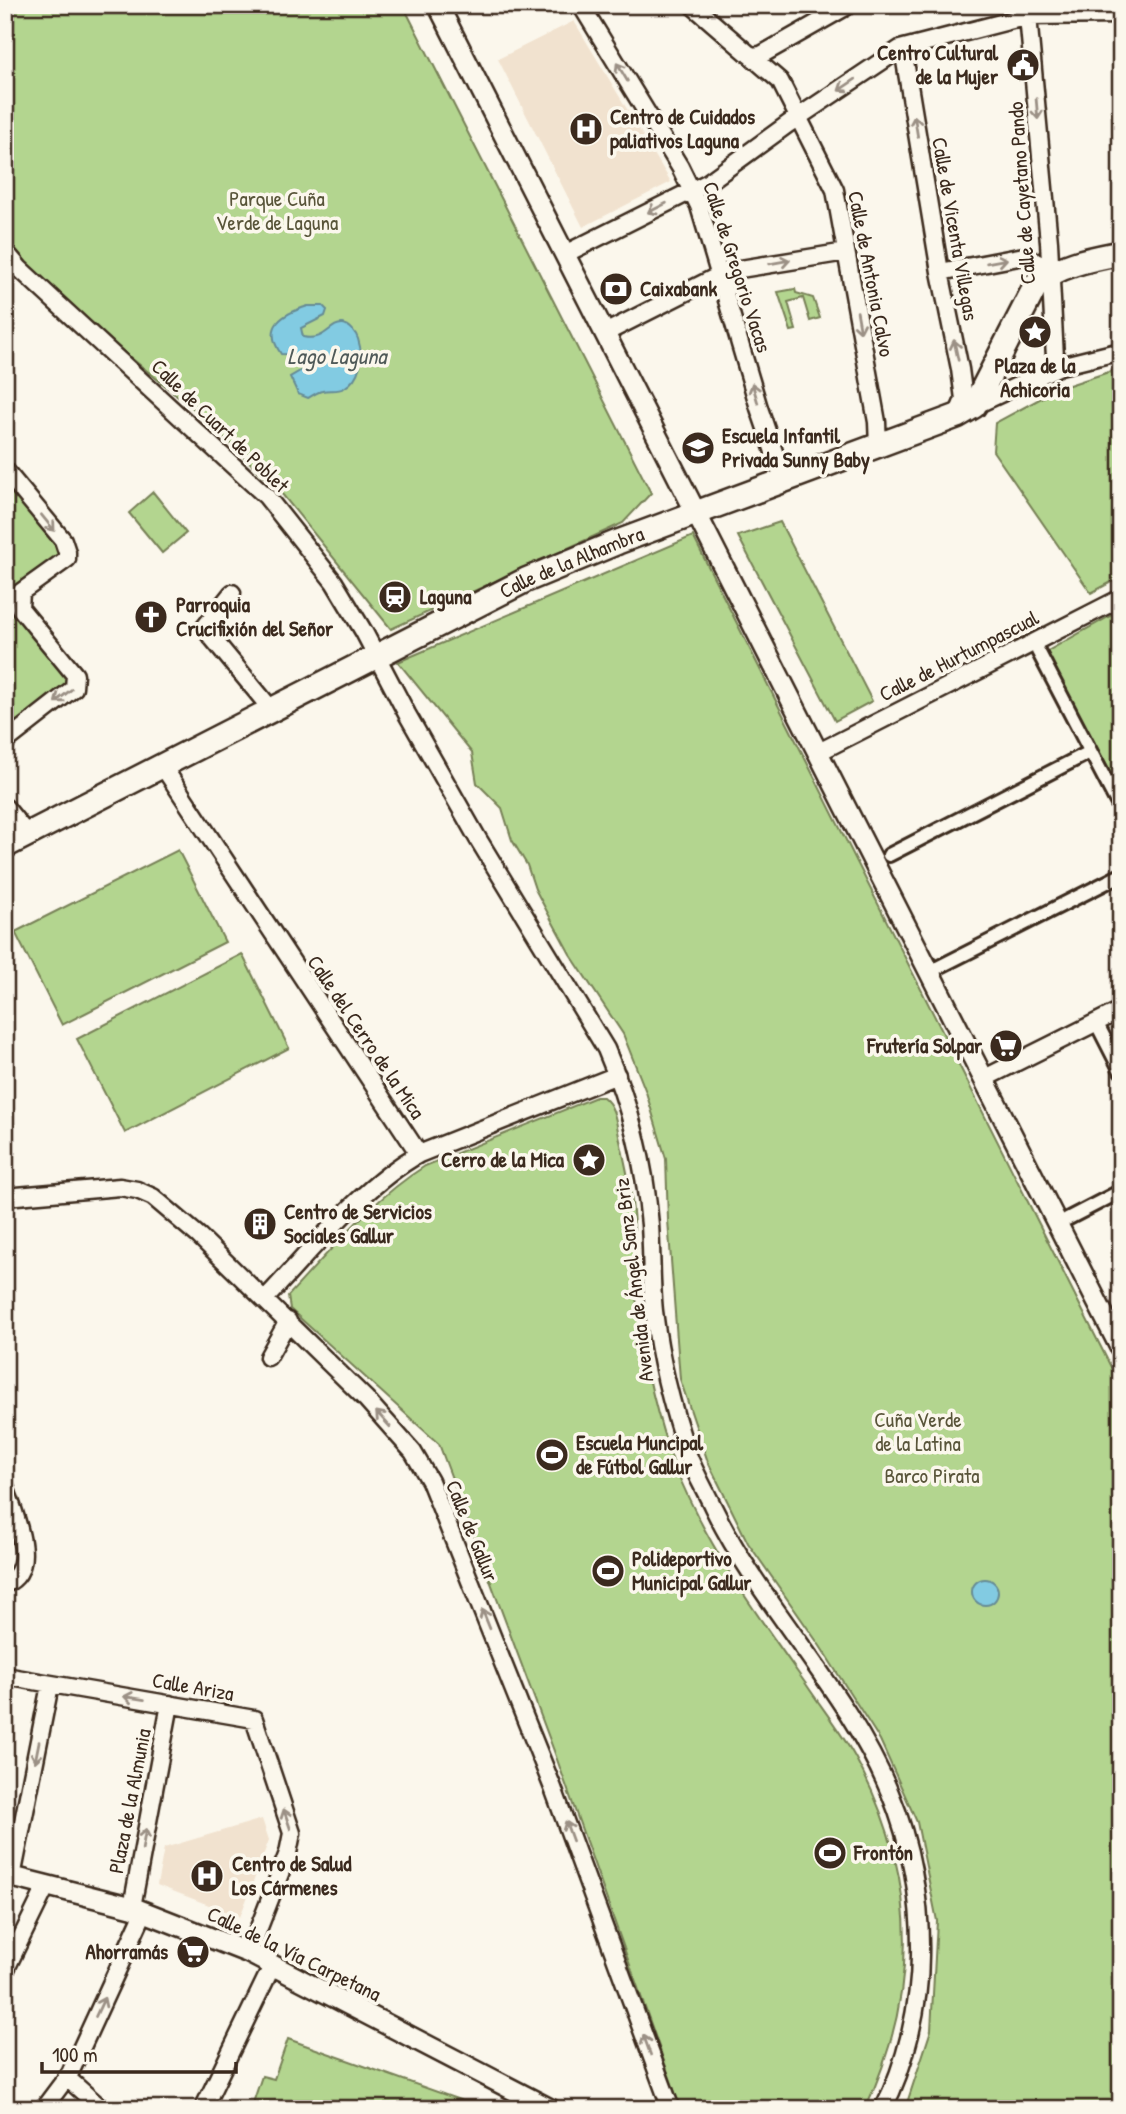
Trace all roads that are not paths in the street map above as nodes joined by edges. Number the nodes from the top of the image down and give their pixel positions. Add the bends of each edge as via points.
1 (438, 5) edge
2 (581, 5) edge
3 (849, 5) edge
4 (698, 7) edge
5 (1121, 15) edge
6 (1028, 16) junction
7 (900, 49) junction
8 (751, 56) junction
9 (799, 117) junction
10 (693, 191) junction
11 (5, 251) edge
12 (846, 252) junction
13 (1121, 253) edge
14 (565, 254) junction
15 (940, 272) junction
16 (1050, 273) junction
17 (720, 275) junction
18 (605, 333) junction
19 (1121, 351) edge
20 (1060, 366) junction
21 (965, 411) junction
22 (878, 446) junction
23 (5, 470) edge
24 (784, 481) junction
25 (696, 515) junction
26 (232, 593) dead end
27 (1121, 598) edge
28 (1038, 651) dead end
29 (377, 656) junction
30 (271, 709) junction
31 (5, 742) edge
32 (817, 752) junction
33 (1090, 752) junction
34 (162, 765) junction
35 (5, 807) edge
36 (1121, 810) edge
37 (27, 834) junction
38 (5, 846) edge
39 (889, 855) dead end
40 (1121, 875) edge
41 (939, 967) dead end
42 (1121, 1010) edge
43 (1096, 1022) junction
44 (1121, 1070) edge
45 (617, 1076) junction
46 (983, 1079) junction
47 (419, 1154) junction
48 (1121, 1191) edge
49 (5, 1197) edge
50 (1067, 1219) dead end
51 (265, 1299) junction
52 (288, 1321) junction
53 (1121, 1349) edge
54 (268, 1357) dead end
55 (5, 1486) edge
56 (5, 1584) edge
57 (5, 1676) edge
58 (50, 1685) junction
59 (170, 1704) junction
60 (8, 1876) edge
61 (47, 1885) junction
62 (138, 1909) junction
63 (249, 1953) junction
64 (272, 1964) junction
65 (5, 1971) edge
66 (66, 2077) junction
67 (43, 2109) edge
68 (102, 2109) edge
69 (203, 2109) edge
70 (550, 2109) edge
71 (671, 2109) edge
72 (883, 2109) edge

1 - 14 street
10 -> 2 street, Calle de Gregorio Vacas
3 - 8 street via 761,55
4 - 8 street, Calle de Antonia Calvo
5 - 6 street
6 - 7 street
6 -> 16 street, Calle de Cayetano Pando
7 -> 9 street
15 -> 7 street, Calle de Vicenta Villegas
8 - 9 street, Calle de Antonia Calvo via 780,81
9 - 10 street
9 - 12 street, Calle de Antonia Calvo via 835,190
10 -> 14 street
10 - 17 street, Calle de Gregorio Vacas
11 - 29 street, Calle de Cuart de Poblet via 266,495 334,582
17 -> 12 street
12 -> 22 street, Calle de Antonia Calvo
13 - 16 main road
14 - 18 street
15 -> 16 street via 1024,256
21 -> 15 street, Calle de Vicenta Villegas
16 - 20 street, Calle de Cayetano Pando via 1055,358
16 - 21 main road via 1037,283
17 - 18 street
24 -> 17 street, Calle de Gregorio Vacas
18 - 25 street
19 - 20 street, Calle de la Alhambra
20 - 21 street, Calle de la Alhambra
21 - 22 main road, Calle de la Alhambra
22 - 24 main road, Calle de la Alhambra
23 -> 31 street via 63,540 67,559 21,592 20,608 75,676 74,688
24 - 25 main road, Calle de la Alhambra
25 - 29 main road, Calle de la Alhambra via 526,580
25 - 32 street
26 - 30 street via 204,628
27 - 32 street, Calle de Hurtumpascual
28 - 33 street
29 - 30 main road, Calle de la Alhambra
29 - 45 street, Avenida de Ángel Sanz Briz via 478,839 589,1018
30 - 34 main road, Calle de la Alhambra
32 - 46 street
33 - 36 street
33 - 39 street
34 - 37 main road, Calle de la Alhambra
34 - 47 street, Calle del Cerro de la Mica
35 - 37 street
37 - 38 main road, Calle de la Alhambra
40 - 41 street
42 - 43 street
43 - 44 street
43 - 46 street
45 - 47 street
45 - 72 street, Avenida de Ángel Sanz Briz via 636,1133 646,1185 654,1309 666,1383 690,1459 730,1542 877,1766 902,1827 921,1931 920,1978 901,2063
46 - 53 street
47 - 51 street via 373,1186
48 - 50 street
49 - 51 street, Calle de Gallur via 120,1186 137,1190 199,1236
51 - 52 street, Calle de Gallur
52 - 54 street
71 -> 52 street, Calle de Gallur via 550,1779 430,1481 413,1452 366,1399
55 - 56 street via 24,1548 21,1570
57 - 58 street, Calle Ariza
59 -> 58 street, Calle Ariza
58 -> 60 street
62 -> 59 street, Plaza de la Almunia
63 -> 59 street, Calle Ariza via 292,1833 254,1719
60 - 61 street, Calle de la Vía Carpetana
61 - 62 street, Calle de la Vía Carpetana
61 - 65 street
62 - 63 street, Calle de la Vía Carpetana
66 -> 62 street, Plaza de la Almunia
63 - 64 street, Calle de la Vía Carpetana
64 - 69 street
64 - 70 street, Calle de la Vía Carpetana
66 - 67 street, Plaza de la Almunia
66 - 68 street

